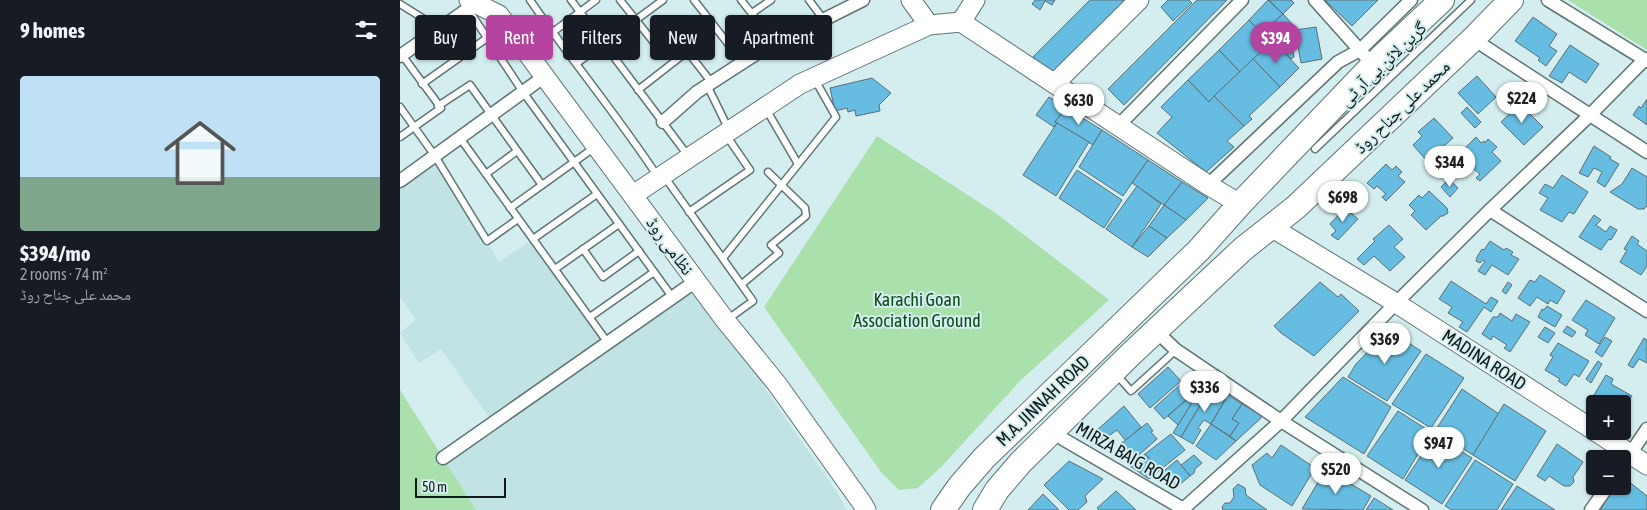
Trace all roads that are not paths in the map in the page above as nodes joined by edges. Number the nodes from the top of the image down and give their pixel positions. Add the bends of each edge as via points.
1 (530, 0) edge
2 (571, 0) edge
3 (596, 0) edge
4 (620, 0) edge
5 (663, 0) edge
6 (694, 0) edge
7 (741, 0) edge
8 (770, 0) edge
9 (810, 0) edge
10 (911, 0) edge
11 (976, 0) edge
12 (1139, 0) edge
13 (1242, 0) edge
14 (1315, 0) edge
15 (1410, 0) edge
16 (1442, 0) edge
17 (1471, 0) edge
18 (1511, 0) edge
19 (1548, 0) edge
20 (860, 1) edge
21 (469, 3) edge
22 (400, 4) edge
23 (580, 12) junction
24 (752, 13) joint
25 (418, 15) edge
26 (455, 15) edge
27 (540, 15) edge
28 (582, 15) edge
29 (632, 15) edge
30 (705, 15) edge
31 (820, 15) edge
32 (832, 16) edge
33 (640, 17) edge
34 (961, 22) junction
35 (929, 24) junction
36 (640, 25) edge
37 (715, 27) edge
38 (553, 31) edge
39 (553, 33) edge
40 (486, 36) edge
41 (650, 38) edge
42 (486, 39) edge
43 (1473, 39) junction
44 (415, 46) edge
45 (401, 56) edge
46 (1366, 58) junction
47 (502, 60) edge
48 (581, 60) edge
49 (616, 60) edge
50 (676, 60) edge
51 (694, 60) edge
52 (747, 60) edge
53 (1646, 60) edge
54 (577, 63) junction
55 (743, 63) junction
56 (546, 76) junction
57 (814, 77) junction
58 (1055, 83) junction
59 (422, 84) junction
60 (709, 84) junction
61 (638, 90) junction
62 (523, 92) junction
63 (438, 106) junction
64 (400, 107) edge
65 (765, 107) junction
66 (492, 115) junction
67 (1590, 115) junction
68 (663, 122) junction
69 (1119, 125) junction
70 (414, 126) junction
71 (728, 132) junction
72 (400, 137) edge
73 (460, 138) junction
74 (596, 146) junction
75 (1315, 149) dead end
76 (518, 151) junction
77 (1647, 152) edge
78 (435, 156) junction
79 (690, 157) junction
80 (574, 162) junction
81 (798, 164) junction
82 (768, 172) dead end
83 (486, 174) junction
84 (661, 176) junction
85 (400, 181) edge
86 (542, 185) junction
87 (781, 185) junction
88 (1208, 185) junction
89 (597, 194) junction
90 (633, 196) junction
91 (1240, 204) junction
92 (510, 208) junction
93 (1490, 210) junction
94 (690, 212) junction
95 (518, 219) junction
96 (619, 224) junction
97 (1271, 227) junction
98 (533, 239) junction
99 (583, 249) junction
100 (639, 251) junction
101 (723, 258) junction
102 (556, 270) junction
103 (654, 272) junction
104 (696, 281) junction
105 (742, 284) junction
106 (673, 298) junction
107 (1396, 302) junction
108 (1647, 311) edge
109 (590, 317) junction
110 (725, 320) junction
111 (1156, 331) junction
112 (608, 343) junction
113 (1176, 350) junction
114 (1113, 372) junction
115 (1281, 421) junction
116 (1586, 425) edge
117 (1647, 429) edge
118 (1054, 430) junction
119 (1605, 440) edge
120 (1616, 450) edge
121 (1631, 454) edge
122 (443, 458) dead end
123 (1631, 461) edge
124 (1647, 465) edge
125 (1602, 495) edge
126 (868, 508) edge
127 (943, 510) edge
128 (985, 510) edge
129 (1184, 510) edge
130 (1422, 510) edge
131 (1591, 510) edge

1 - 27 lane
2 - 23 lane
3 - 23 lane
4 - 29 lane
5 - 33 lane
6 - 30 lane
7 - 24 lane
8 - 24 lane
9 - 31 lane
10 - 35 street
11 - 34 street
12 - 58 street
13 - 69 street
14 - 46 street
15 - 46 street
16 - 46 highway
17 - 75 lane, گرین لائن بی آر ٹی
18 - 43 highway, محمد علی جناح روڈ
19 - 53 street
20 - 32 street
21 - 26 street
21 - 40 lane
21 - 56 street, نظامی روڈ via 499,15
22 - 25 lane
23 - 28 lane
23 - 38 lane
34 - 35 street
34 - 58 street
35 - 57 street
36 - 41 lane
37 - 55 lane
39 - 54 lane
42 - 59 lane
43 - 67 street
43 - 97 highway, محمد علی جناح روڈ
44 - 45 street
45 - 59 lane
46 - 88 street via 1338,62
46 - 91 highway
47 - 62 lane
48 - 54 lane
49 - 61 lane
50 - 61 lane
51 - 60 lane
52 - 55 street
53 - 67 street
54 - 84 lane
55 - 60 street
56 - 62 street
56 - 74 street, نظامی روڈ
57 - 65 street
57 - 81 lane via 836,117
58 - 69 street
59 - 63 lane
60 - 68 street
60 - 71 lane
61 - 68 lane
62 - 66 street
62 - 80 lane
63 - 66 lane via 470,85
63 - 70 lane via 441,108
64 - 70 lane
65 - 71 street
65 - 81 lane
66 - 73 street
66 - 76 lane
67 - 77 street
67 - 93 street
68 - 79 lane
69 - 88 street
70 - 72 lane
70 - 78 lane
71 - 79 street
71 - 94 lane via 750,170
73 - 78 street
73 - 83 lane
74 - 80 lane
74 - 90 street, نظامی روڈ
76 - 83 lane
76 - 86 lane
78 - 85 street
78 - 95 lane via 487,241
79 - 84 street
80 - 86 lane
80 - 89 lane
81 - 87 lane
82 - 87 lane
83 - 92 lane
84 - 90 street
84 - 94 lane
86 - 92 lane
87 - 101 lane
87 - 105 lane via 805,208 806,216 772,246 779,253
88 - 91 street
89 - 96 lane
89 - 98 lane
90 - 104 street, نظامی روڈ
91 - 127 highway, M.A. JINNAH ROAD via 1199,250 984,458
92 - 95 lane
93 - 107 street
93 - 108 street
94 - 101 lane
95 - 98 lane
96 - 99 lane
96 - 100 lane
97 - 107 street, MADINA ROAD
97 - 111 highway, محمد علی جناح روڈ
98 - 102 lane
99 - 100 lane via 603,276
99 - 102 lane
100 - 103 lane
101 - 105 lane
102 - 109 lane
103 - 106 lane
103 - 109 lane
104 - 106 street
104 - 110 street, نظامی روڈ
105 - 110 lane via 753,301
106 - 112 street
107 - 115 street
107 - 116 street, MADINA ROAD
109 - 112 lane
110 - 126 street, نظامی روڈ via 777,384
111 - 113 street
111 - 114 highway, M.A. JINNAH ROAD
112 - 122 street
113 - 114 lane via 1131,391
113 - 115 street
114 - 118 highway, M.A. JINNAH ROAD
115 - 129 street
115 - 130 street
117 - 121 street
118 - 128 highway, M.A. JINNAH ROAD via 1021,462
118 - 129 street, MIRZA BAIG ROAD via 1063,439
119 - 120 street, MADINA ROAD
123 - 124 street, MADINA ROAD
125 - 131 street

